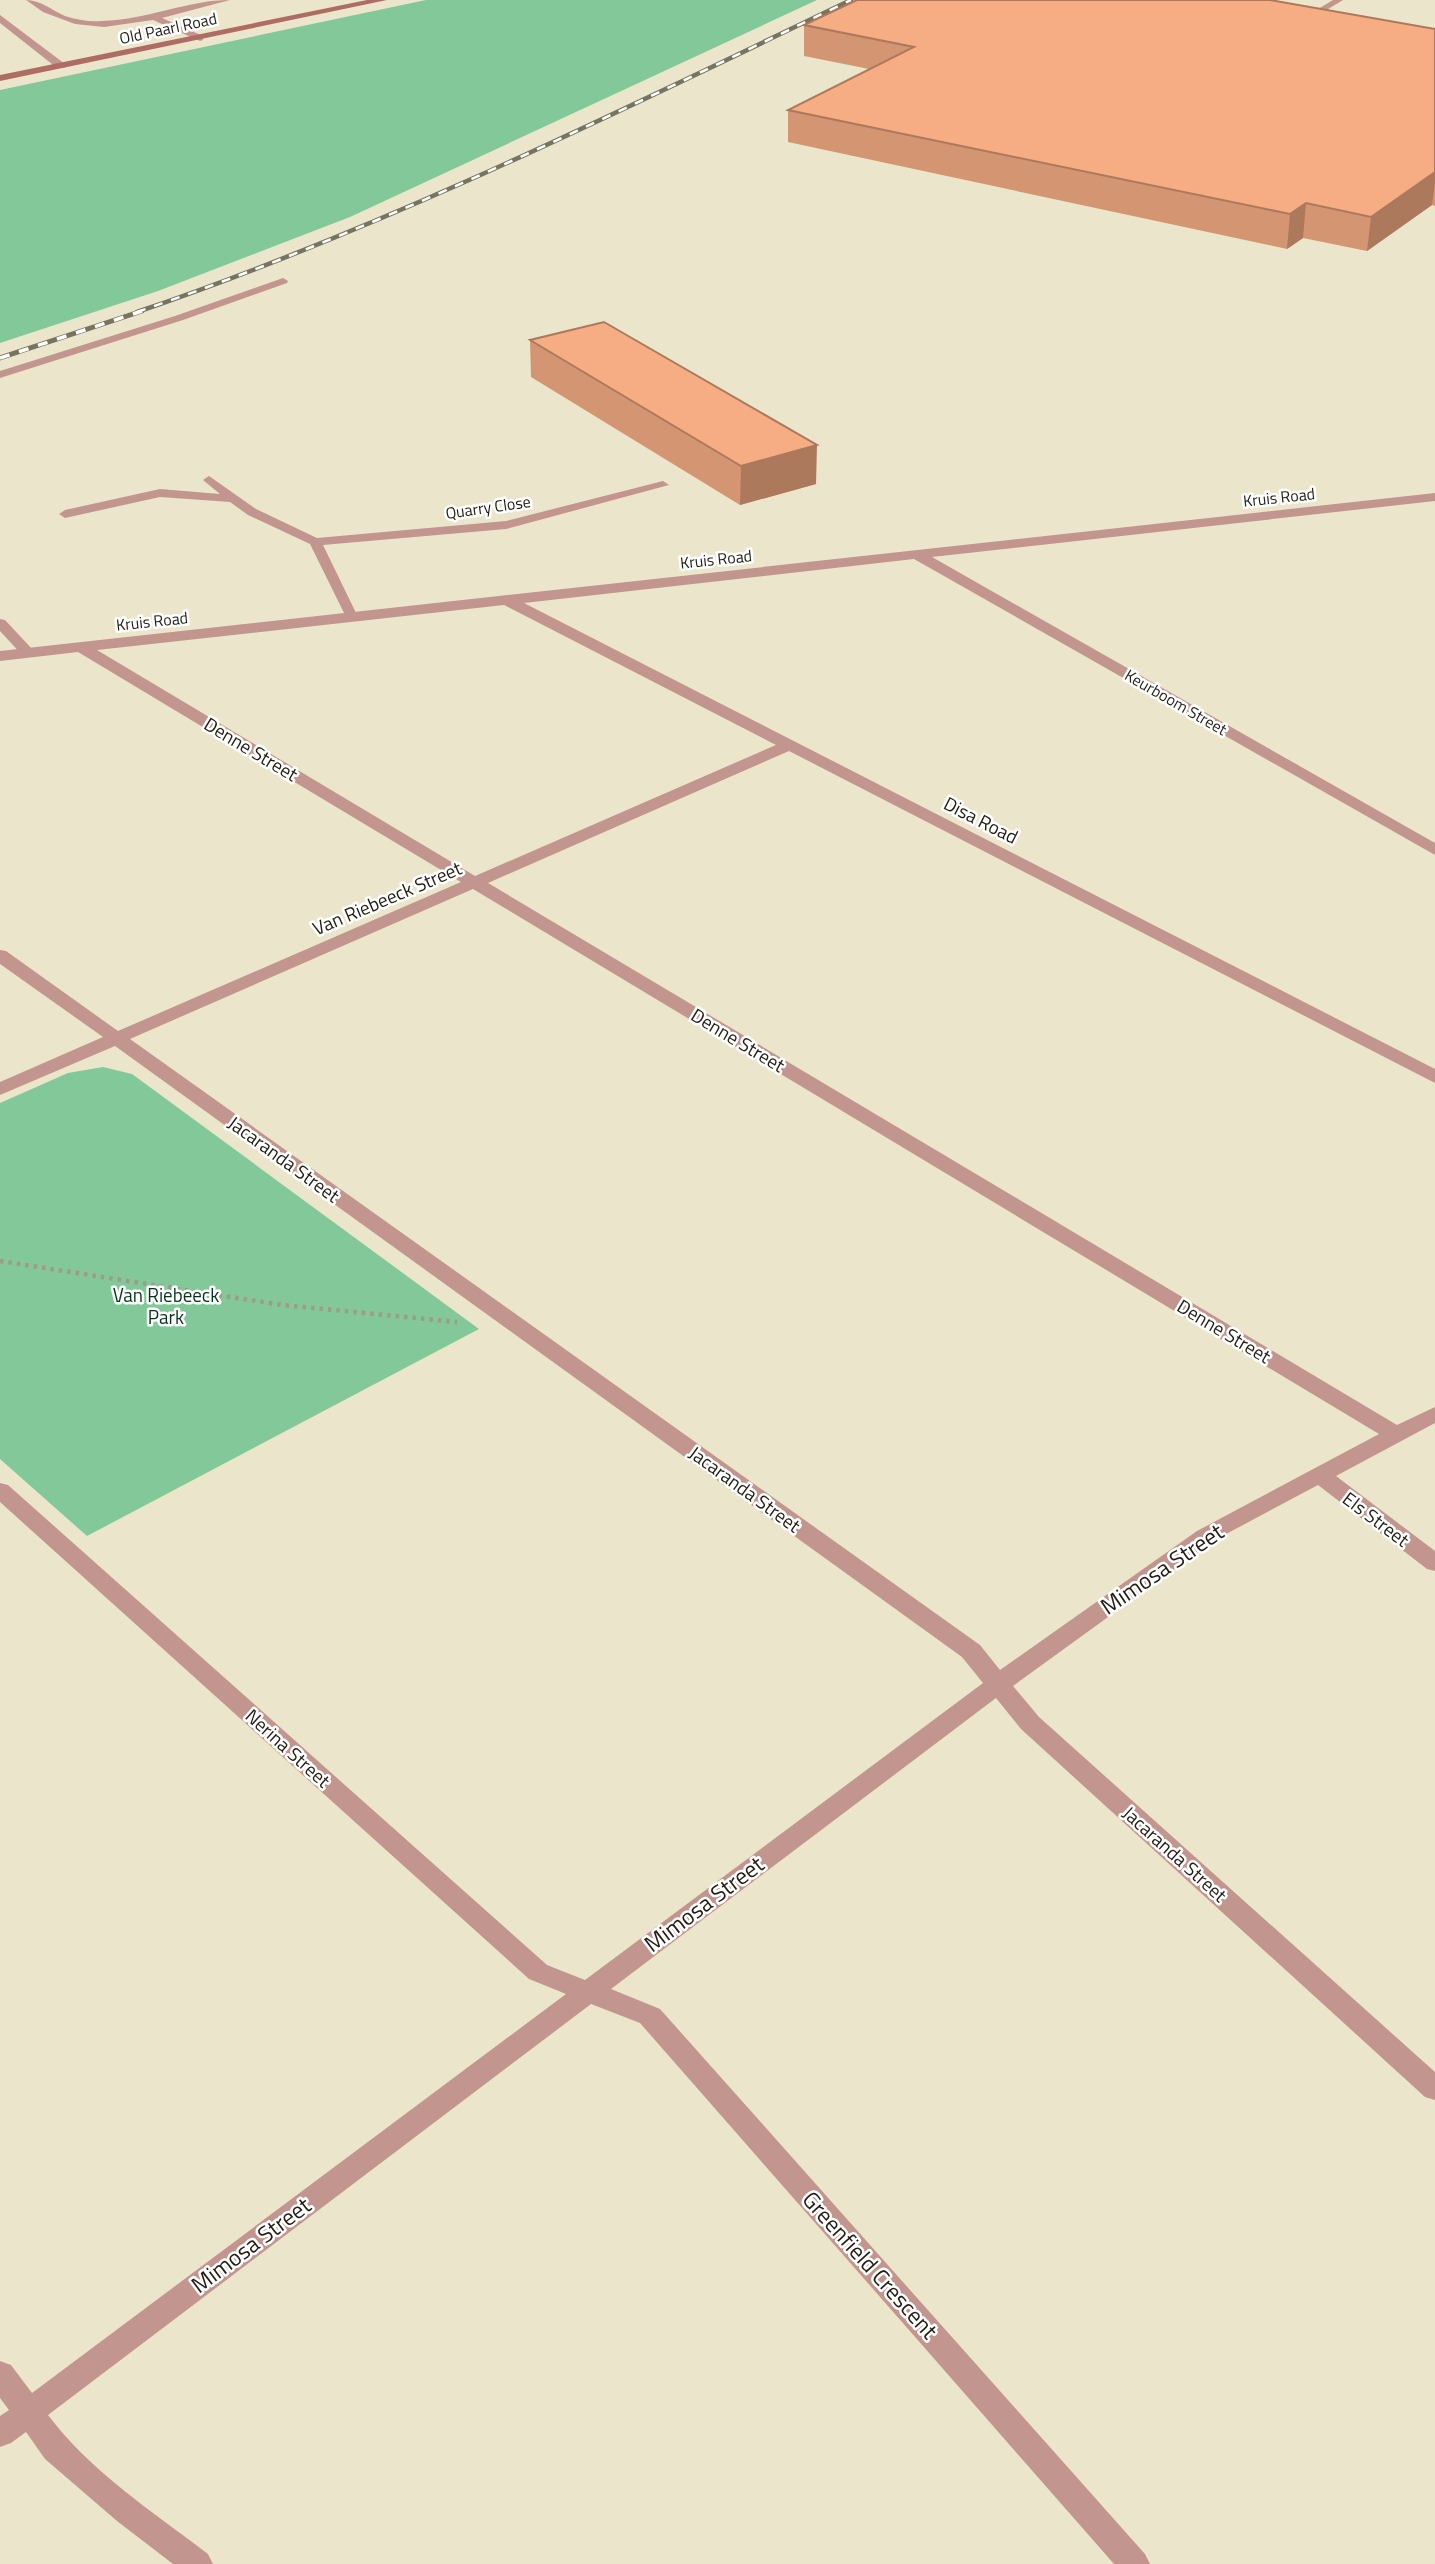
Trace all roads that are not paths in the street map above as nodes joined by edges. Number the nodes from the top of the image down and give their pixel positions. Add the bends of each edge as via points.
1 (30, 0) edge
2 (226, 0) edge
3 (382, 0) edge
4 (1339, 0) edge
5 (154, 17) junction
6 (0, 18) edge
7 (1307, 28) edge
8 (200, 38) junction
9 (61, 66) junction
10 (0, 79) edge
11 (283, 281) dead end
12 (0, 375) edge
13 (209, 480) dead end
14 (663, 485) dead end
15 (1435, 497) edge
16 (230, 498) junction
17 (65, 514) dead end
18 (315, 542) junction
19 (916, 554) junction
20 (507, 600) junction
21 (352, 617) junction
22 (0, 623) edge
23 (80, 647) junction
24 (28, 653) junction
25 (0, 656) edge
26 (790, 746) junction
27 (1435, 850) edge
28 (474, 883) junction
29 (0, 955) edge
30 (117, 1038) junction
31 (1435, 1077) edge
32 (0, 1089) edge
33 (1435, 1414) edge
34 (1395, 1434) junction
35 (1318, 1474) junction
36 (0, 1490) edge
37 (1435, 1563) edge
38 (998, 1684) junction
39 (587, 1992) junction
40 (1435, 2089) edge
41 (0, 2374) edge
42 (29, 2413) junction
43 (0, 2434) edge
44 (197, 2564) edge
45 (1134, 2564) edge

1 - 5 lane via 75,23
2 - 5 lane
3 - 8 main road, Old Paarl Road
4 - 7 lane via 1293,26
5 - 8 lane
6 - 9 street
8 - 9 main road, Old Paarl Road
9 - 10 main road, Old Paarl Road
11 - 12 lane
13 - 16 lane
14 - 18 lane, Quarry Close via 506,525
15 - 19 street, Kruis Road
16 - 17 lane via 160,493
16 - 18 lane
18 - 21 lane
19 - 20 street, Kruis Road
19 - 27 street, Keurboom Street
20 - 21 street, Kruis Road
20 - 26 street, Disa Road
21 - 23 street, Kruis Road
22 - 24 lane
23 - 24 street, Kruis Road
23 - 28 street, Denne Street
24 - 25 street, Kruis Road
26 - 28 street, Van Riebeeck Street
26 - 31 street, Disa Road
28 - 30 street, Van Riebeeck Street
28 - 34 street, Denne Street
29 - 30 street, Jacaranda Street
30 - 32 street, Van Riebeeck Street
30 - 38 street, Jacaranda Street via 971,1651
33 - 34 street, Mimosa Street
34 - 35 street, Mimosa Street
35 - 37 street, Els Street
35 - 38 street, Mimosa Street via 1205,1535
36 - 39 street, Nerina Street via 538,1972
38 - 39 street, Mimosa Street
38 - 40 street, Jacaranda Street via 1030,1723
39 - 42 street, Mimosa Street
39 - 45 street, Greenfield Crescent via 650,2016
41 - 42 street
42 - 43 street, Mimosa Street
42 - 44 street via 56,2449

